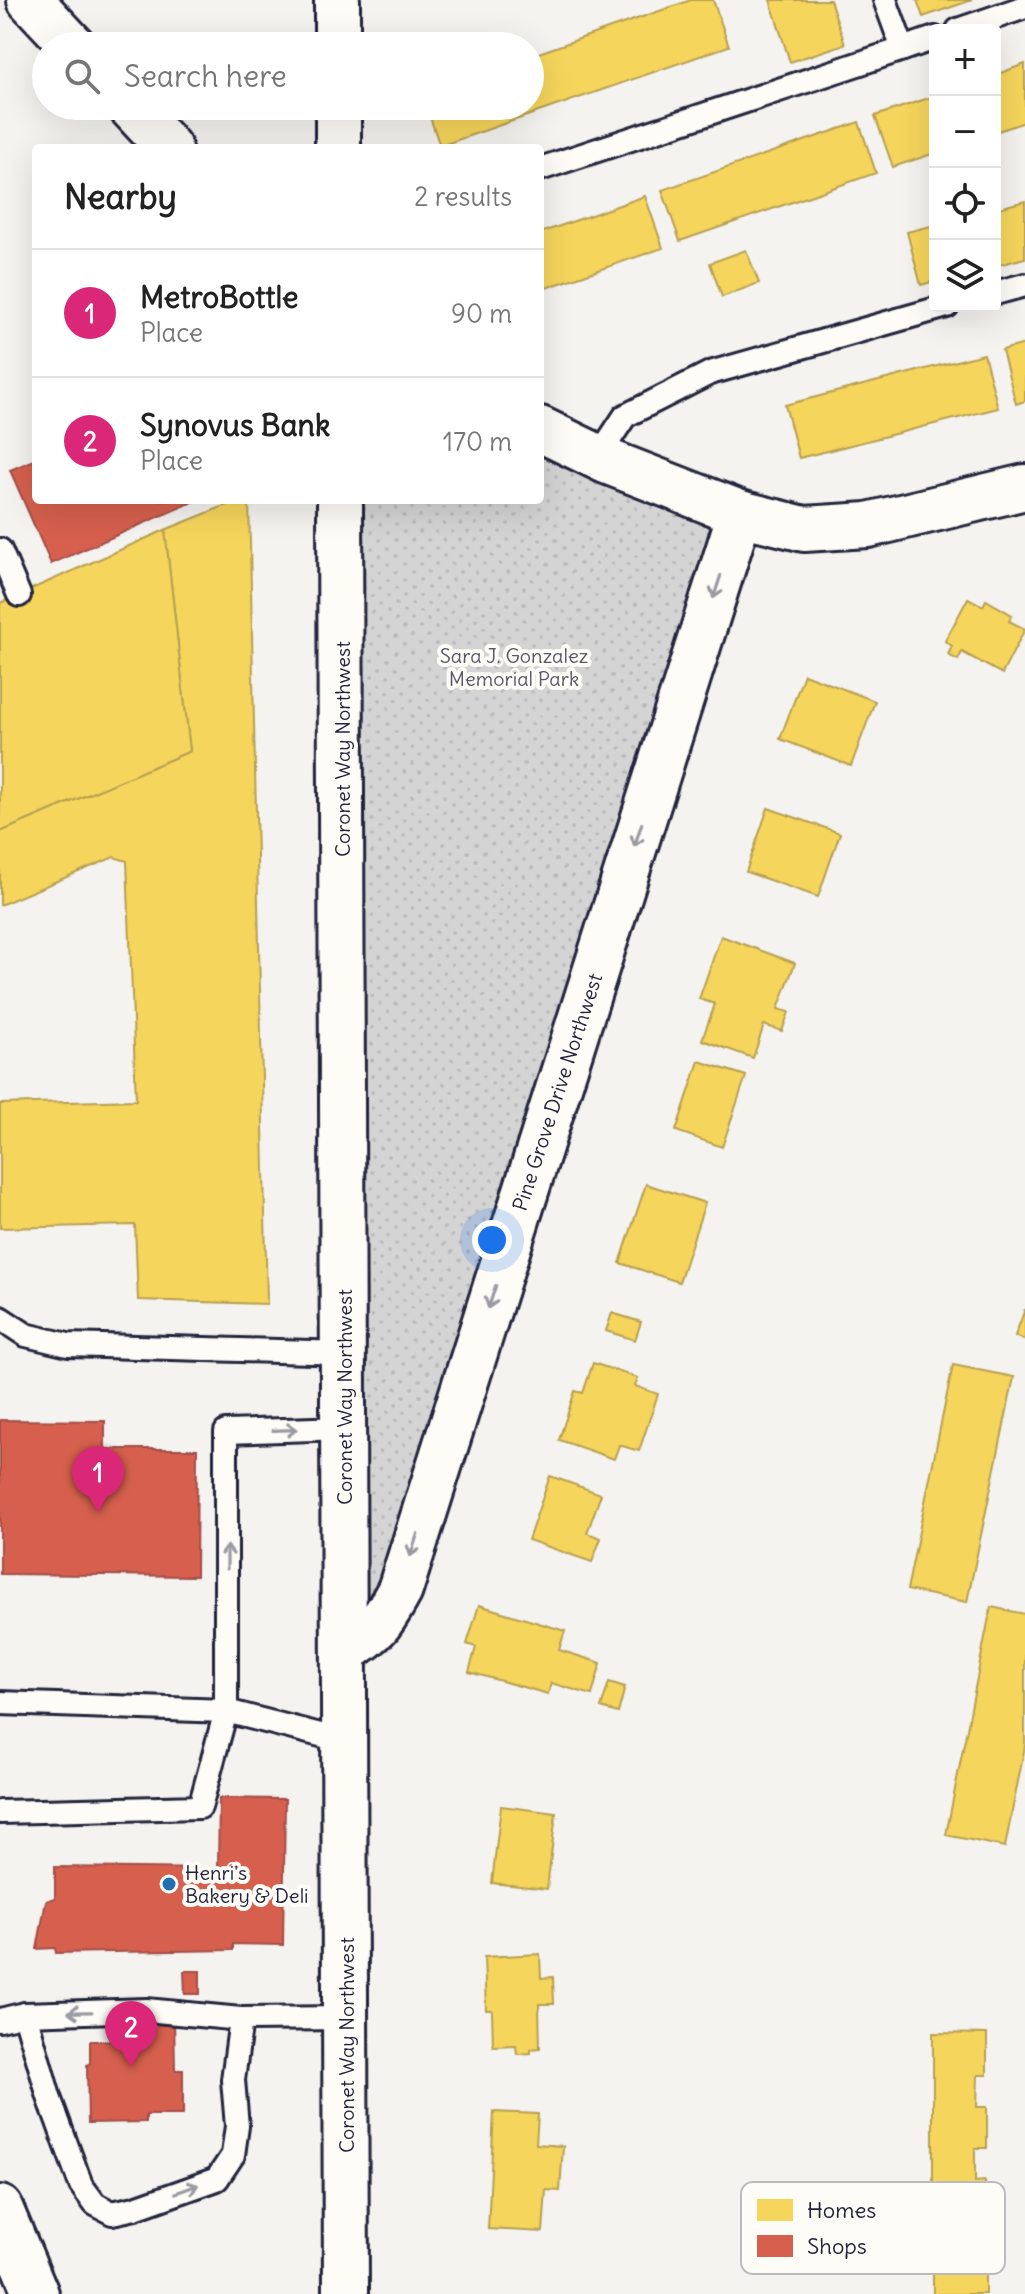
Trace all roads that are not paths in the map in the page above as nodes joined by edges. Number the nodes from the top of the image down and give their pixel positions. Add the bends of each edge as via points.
1 (30, 0) edge
2 (337, 0) edge
3 (885, 0) edge
4 (1025, 7) edge
5 (975, 24) edge
6 (60, 32) edge
7 (337, 32) edge
8 (929, 40) edge
9 (903, 49) junction
10 (143, 120) edge
11 (338, 120) edge
12 (165, 144) edge
13 (338, 144) edge
14 (544, 168) edge
15 (1025, 285) edge
16 (1001, 291) edge
17 (929, 311) edge
18 (544, 431) edge
19 (598, 457) junction
20 (1025, 487) edge
21 (340, 504) edge
22 (740, 513) junction
23 (0, 550) edge
24 (19, 595) dead end
25 (0, 1318) edge
26 (345, 1353) junction
27 (345, 1428) junction
28 (344, 1652) junction
29 (0, 1703) edge
30 (226, 1711) junction
31 (344, 1741) junction
32 (0, 1812) edge
33 (25, 2014) junction
34 (346, 2018) junction
35 (241, 2019) junction
36 (0, 2020) edge
37 (0, 2208) edge
38 (36, 2294) edge
39 (346, 2294) edge

1 - 6 street
2 - 7 street
3 - 9 lane
4 - 5 lane
8 - 9 lane
9 - 14 lane
10 - 12 street
11 - 13 street
15 - 16 lane
17 - 19 lane via 710,373 625,416
18 - 19 street
19 - 22 street
20 - 22 street via 868,525 804,529
21 - 26 street, Coronet Way Northwest
22 -> 28 street, Pine Grove Drive Northwest via 400,1590 382,1624
23 - 24 lane
25 - 26 lane via 26,1335 68,1345
26 - 27 street, Coronet Way Northwest
27 - 28 street, Coronet Way Northwest
30 -> 27 lane via 226,1432
28 - 31 street, Coronet Way Northwest
29 - 30 lane
30 - 31 lane
30 - 32 lane via 200,1807
31 - 34 street, Coronet Way Northwest
35 -> 33 lane via 146,2010
33 -> 35 lane via 81,2185 95,2204 112,2213 217,2179 233,2155 233,2080
33 - 36 lane
34 - 35 lane
34 - 39 street, Coronet Way Northwest
37 - 38 street

